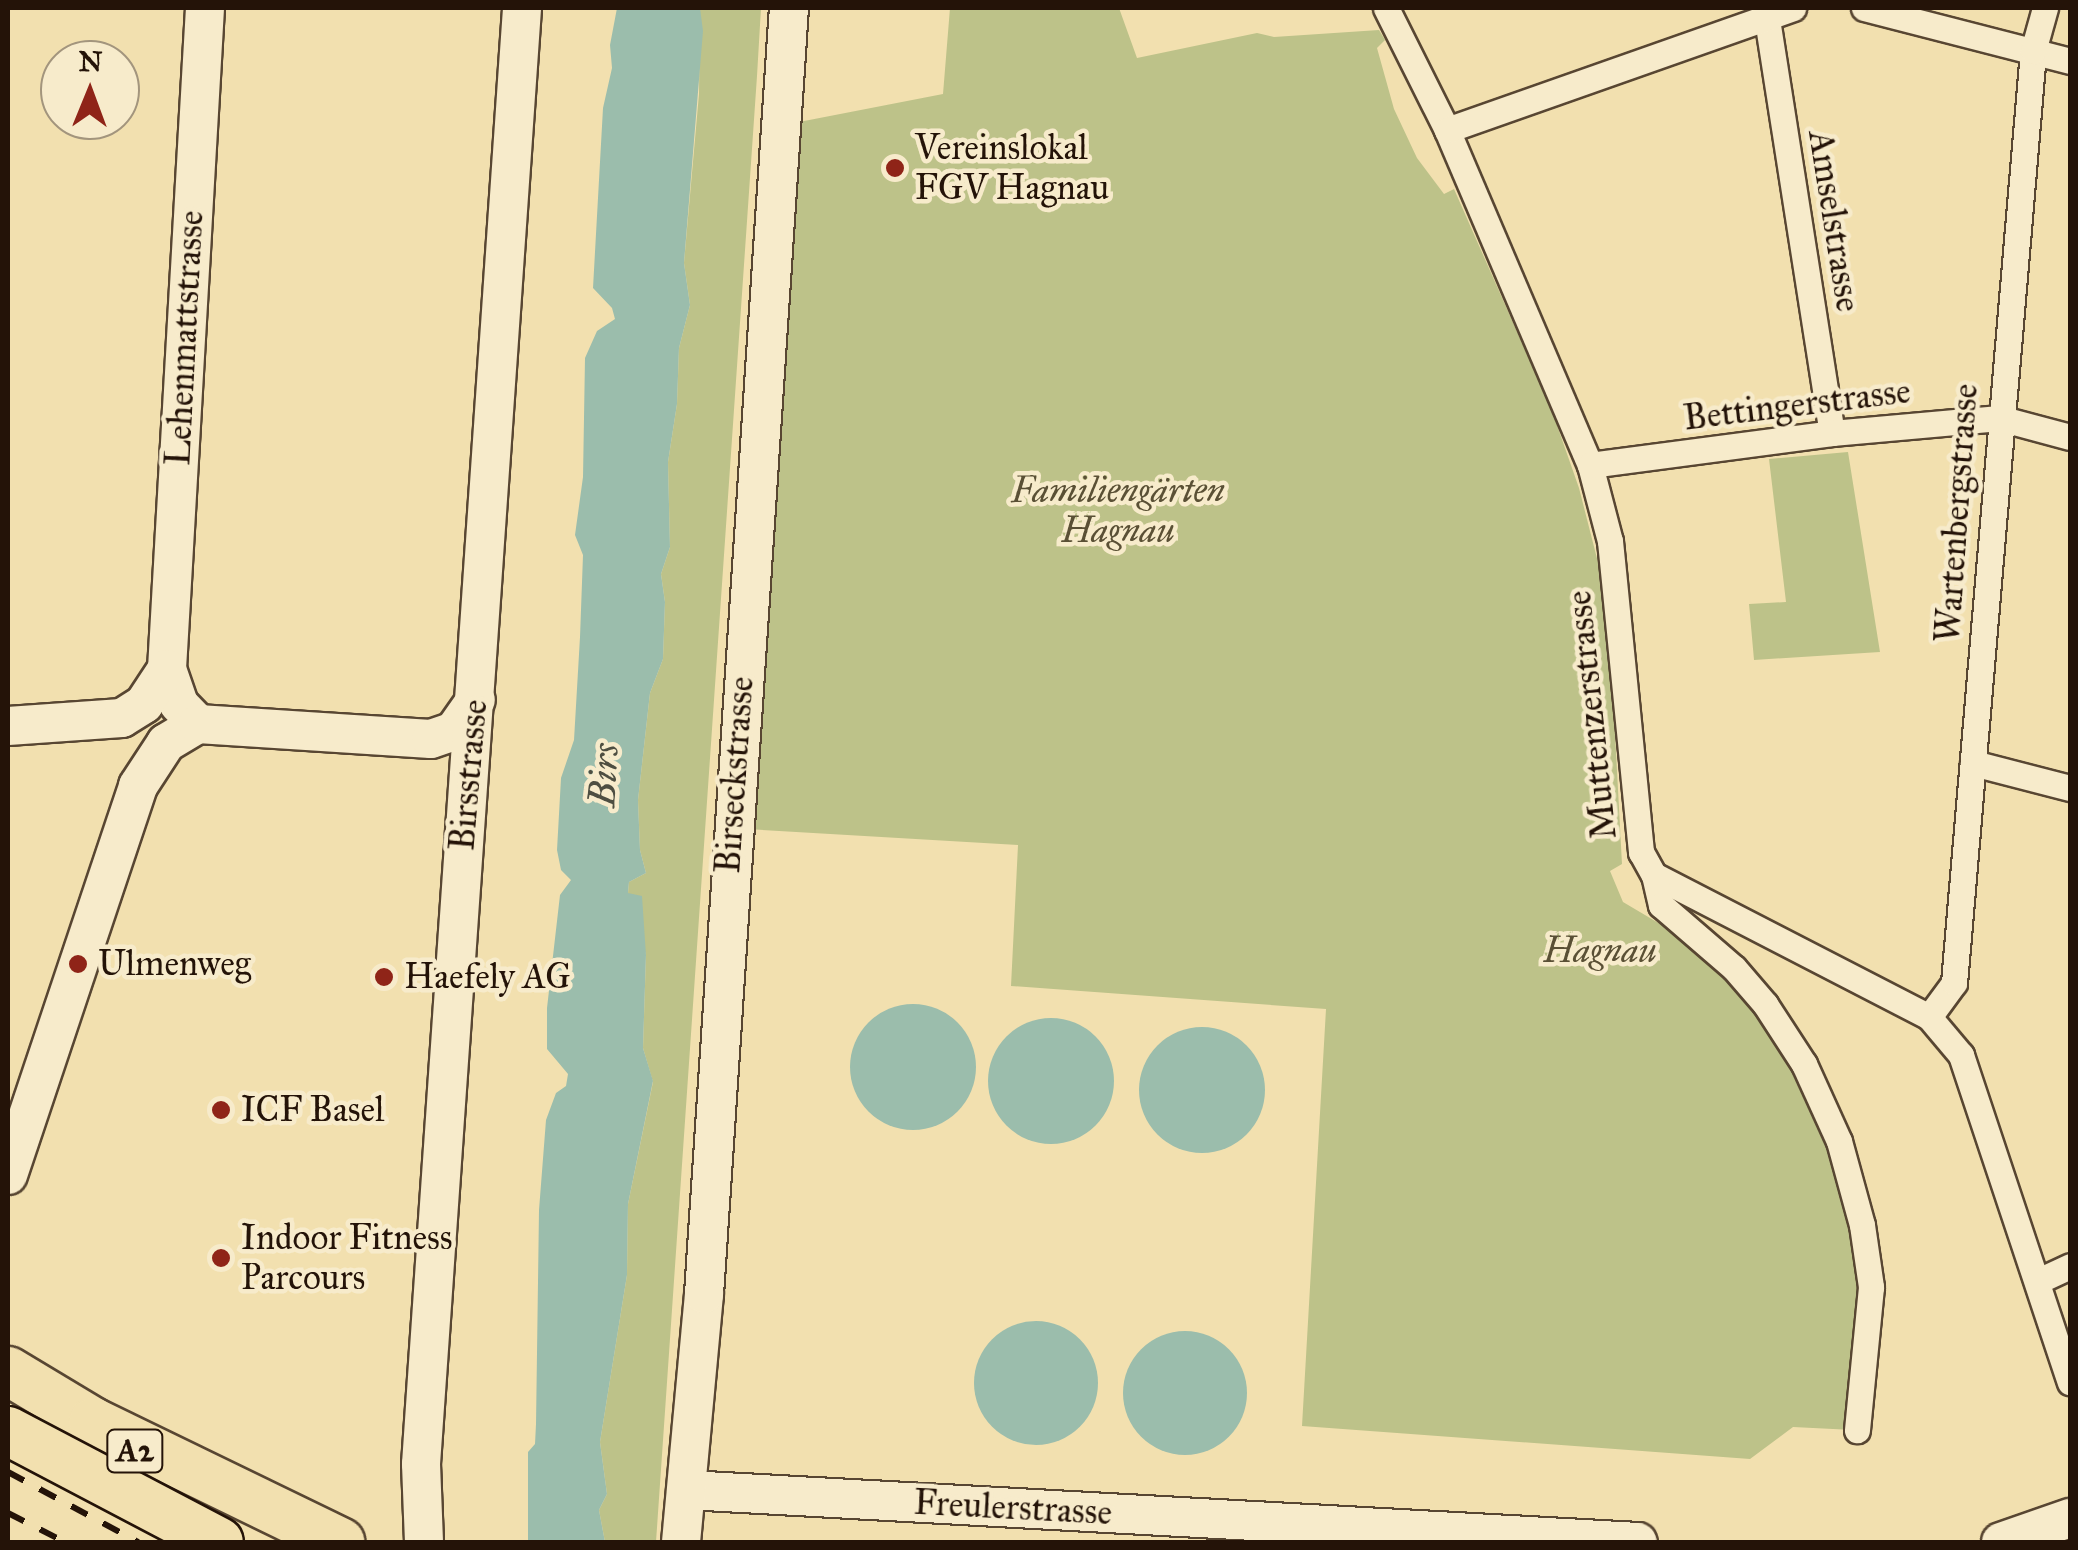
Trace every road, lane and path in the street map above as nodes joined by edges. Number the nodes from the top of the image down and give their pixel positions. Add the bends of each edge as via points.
1 (205, 8) edge
2 (522, 8) edge
3 (788, 8) edge
4 (1386, 8) edge
5 (1793, 8) edge
6 (1864, 8) edge
7 (2045, 8) edge
8 (1767, 19) junction
9 (2033, 51) junction
10 (2070, 61) edge
11 (1447, 130) junction
12 (1999, 418) junction
13 (1832, 434) junction
14 (2070, 437) edge
15 (1590, 465) junction
16 (167, 669) junction
17 (476, 700) junction
18 (111, 722) junction
19 (198, 724) junction
20 (8, 726) edge
21 (431, 739) junction
22 (1972, 763) junction
23 (138, 786) junction
24 (2070, 788) edge
25 (466, 790) junction
26 (1654, 875) junction
27 (1929, 1017) junction
28 (18, 1112) edge
29 (8, 1175) edge
30 (2070, 1266) edge
31 (2038, 1282) junction
32 (8, 1360) edge
33 (8, 1371) edge
34 (2070, 1382) edge
35 (8, 1385) edge
36 (8, 1429) edge
37 (1857, 1430) dead end
38 (688, 1490) junction
39 (2070, 1518) edge
40 (198, 1542) edge
41 (219, 1542) edge
42 (316, 1542) edge
43 (340, 1542) edge
44 (357, 1542) edge
45 (424, 1542) edge
46 (681, 1542) edge
47 (1638, 1542) edge
48 (2001, 1542) edge

1 - 16 street, Lehenmattstrasse
2 - 17 street, Birsstrasse
3 - 38 street, Birseckstrasse
4 - 11 street, Muttenzerstrasse
5 - 8 street
6 - 9 street
7 - 9 street, Wartenbergstrasse
8 - 11 street
8 - 13 street, Amselstrasse
9 - 10 street
9 - 12 street, Wartenbergstrasse
11 - 15 street, Muttenzerstrasse
12 - 13 street, Bettingerstrasse
12 - 14 street, Bettingerstrasse
12 - 22 street, Wartenbergstrasse
13 - 15 street, Bettingerstrasse
15 - 26 street, Muttenzerstrasse via 1610,541 1641,852
16 - 18 street via 144,704
16 - 19 street, Lehenmattstrasse via 179,704
17 - 21 street via 454,731
17 - 25 street, Birsstrasse
18 - 20 street
18 - 23 street via 133,758
19 - 21 street
19 - 23 street via 166,743
21 - 25 street via 452,759
22 - 24 street
22 - 27 street, Wartenbergstrasse via 1954,983
23 - 28 street
25 - 45 street, Birsstrasse via 421,1464
26 - 27 street, Muttenzerstrasse
26 - 37 street via 1661,905 1765,1004 1804,1064 1838,1141 1871,1287
27 - 31 street, Muttenzerstrasse via 1961,1055
28 - 29 street
30 - 31 street
31 - 34 street, Muttenzerstrasse
32 - 44 street via 25,1377
33 - 43 highway via 94,1422
35 - 42 highway, A2
36 - 40 highway, bridge via 59,1468
36 - 41 highway, A2, bridge
38 - 46 street, Birseckstrasse
38 - 47 street, Freulerstrasse
39 - 48 street

